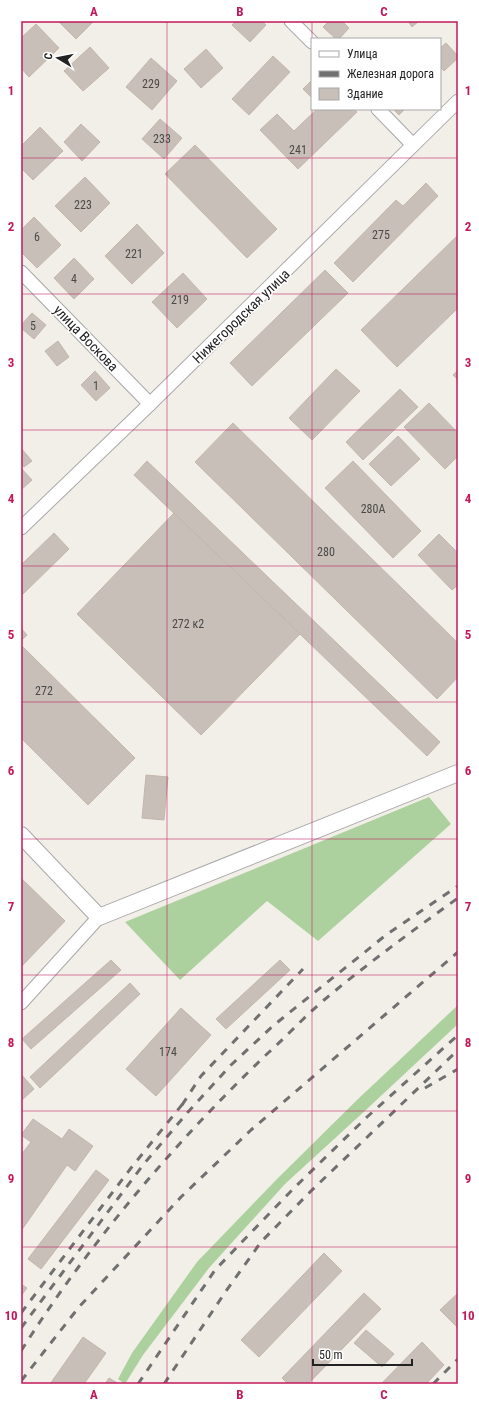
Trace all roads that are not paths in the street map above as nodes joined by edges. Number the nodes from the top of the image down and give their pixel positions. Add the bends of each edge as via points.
1 (291, 21) edge
2 (311, 41) edge
3 (458, 101) edge
4 (379, 110) edge
5 (413, 145) junction
6 (21, 272) edge
7 (150, 404) junction
8 (21, 528) edge
9 (458, 773) edge
10 (21, 835) edge
11 (99, 917) junction
12 (21, 1004) edge

1 - 2 street
3 - 5 street, Нижегородская улица
4 - 5 street
5 - 7 street, Нижегородская улица
6 - 7 street, улица Воскова
7 - 8 street, Нижегородская улица
9 - 11 street
10 - 11 street
11 - 12 street

